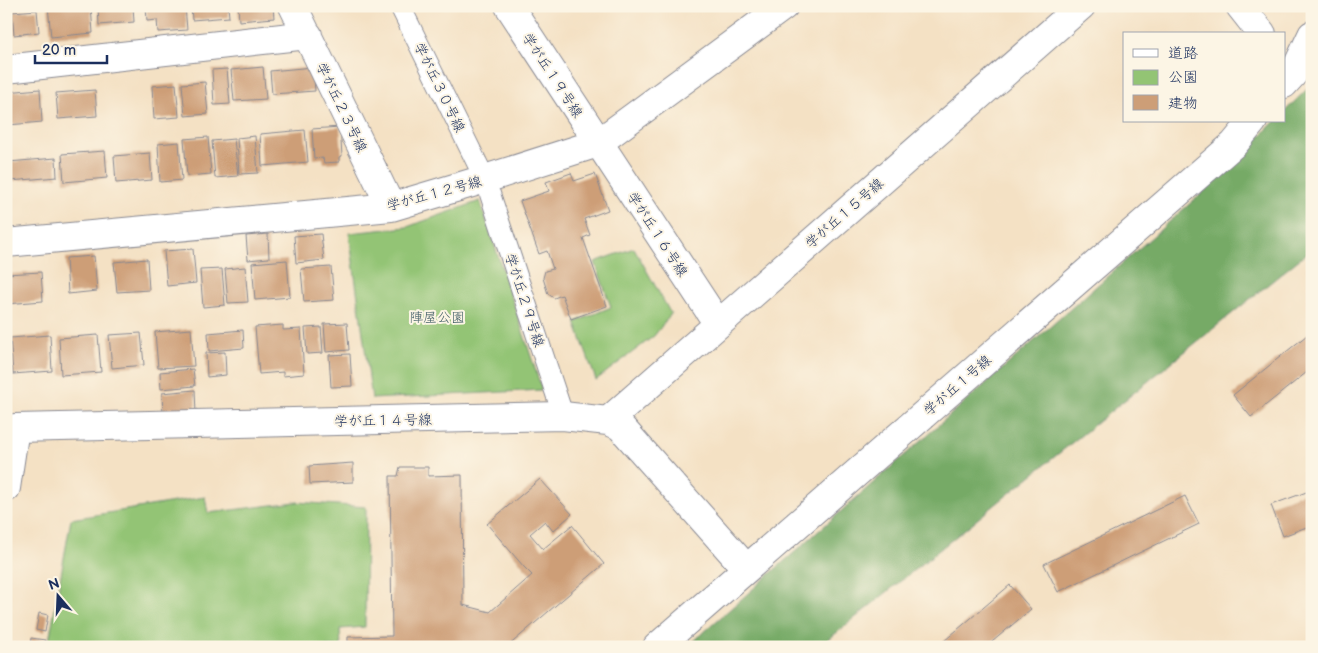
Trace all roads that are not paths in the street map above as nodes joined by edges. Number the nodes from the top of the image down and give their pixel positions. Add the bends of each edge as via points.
1 (294, 6) edge
2 (400, 6) edge
3 (509, 6) edge
4 (784, 6) edge
5 (1081, 6) edge
6 (1240, 6) edge
7 (1260, 32) edge
8 (308, 35) junction
9 (1312, 35) edge
10 (6, 69) edge
11 (1287, 72) edge
12 (1252, 122) edge
13 (598, 143) junction
14 (479, 167) dead end
15 (490, 194) dead end
16 (391, 207) junction
17 (6, 243) edge
18 (718, 324) junction
19 (560, 406) dead end
20 (608, 421) junction
21 (11, 428) edge
22 (6, 488) edge
23 (746, 568) junction
24 (657, 647) edge

1 - 8 street, 学が丘２３号線
2 - 14 street, 学が丘３０号線
3 - 13 street, 学が丘１９号線
4 - 13 street, 学が丘１２号線
5 - 18 street, 学が丘１５号線
6 - 7 street
8 - 10 street
8 - 16 street, 学が丘２３号線
9 - 11 street
12 - 23 street, 学が丘１号線 via 1234,144
13 - 16 street, 学が丘１２号線
13 - 18 street, 学が丘１６号線
15 - 19 street, 学が丘２９号線
16 - 17 street, 学が丘１２号線
18 - 20 street, 学が丘１５号線
20 - 21 street, 学が丘１４号線 via 553,416
20 - 23 street, 学が丘１４号線 via 620,426
21 - 22 street, 学が丘１４号線
23 - 24 street, 学が丘１号線

